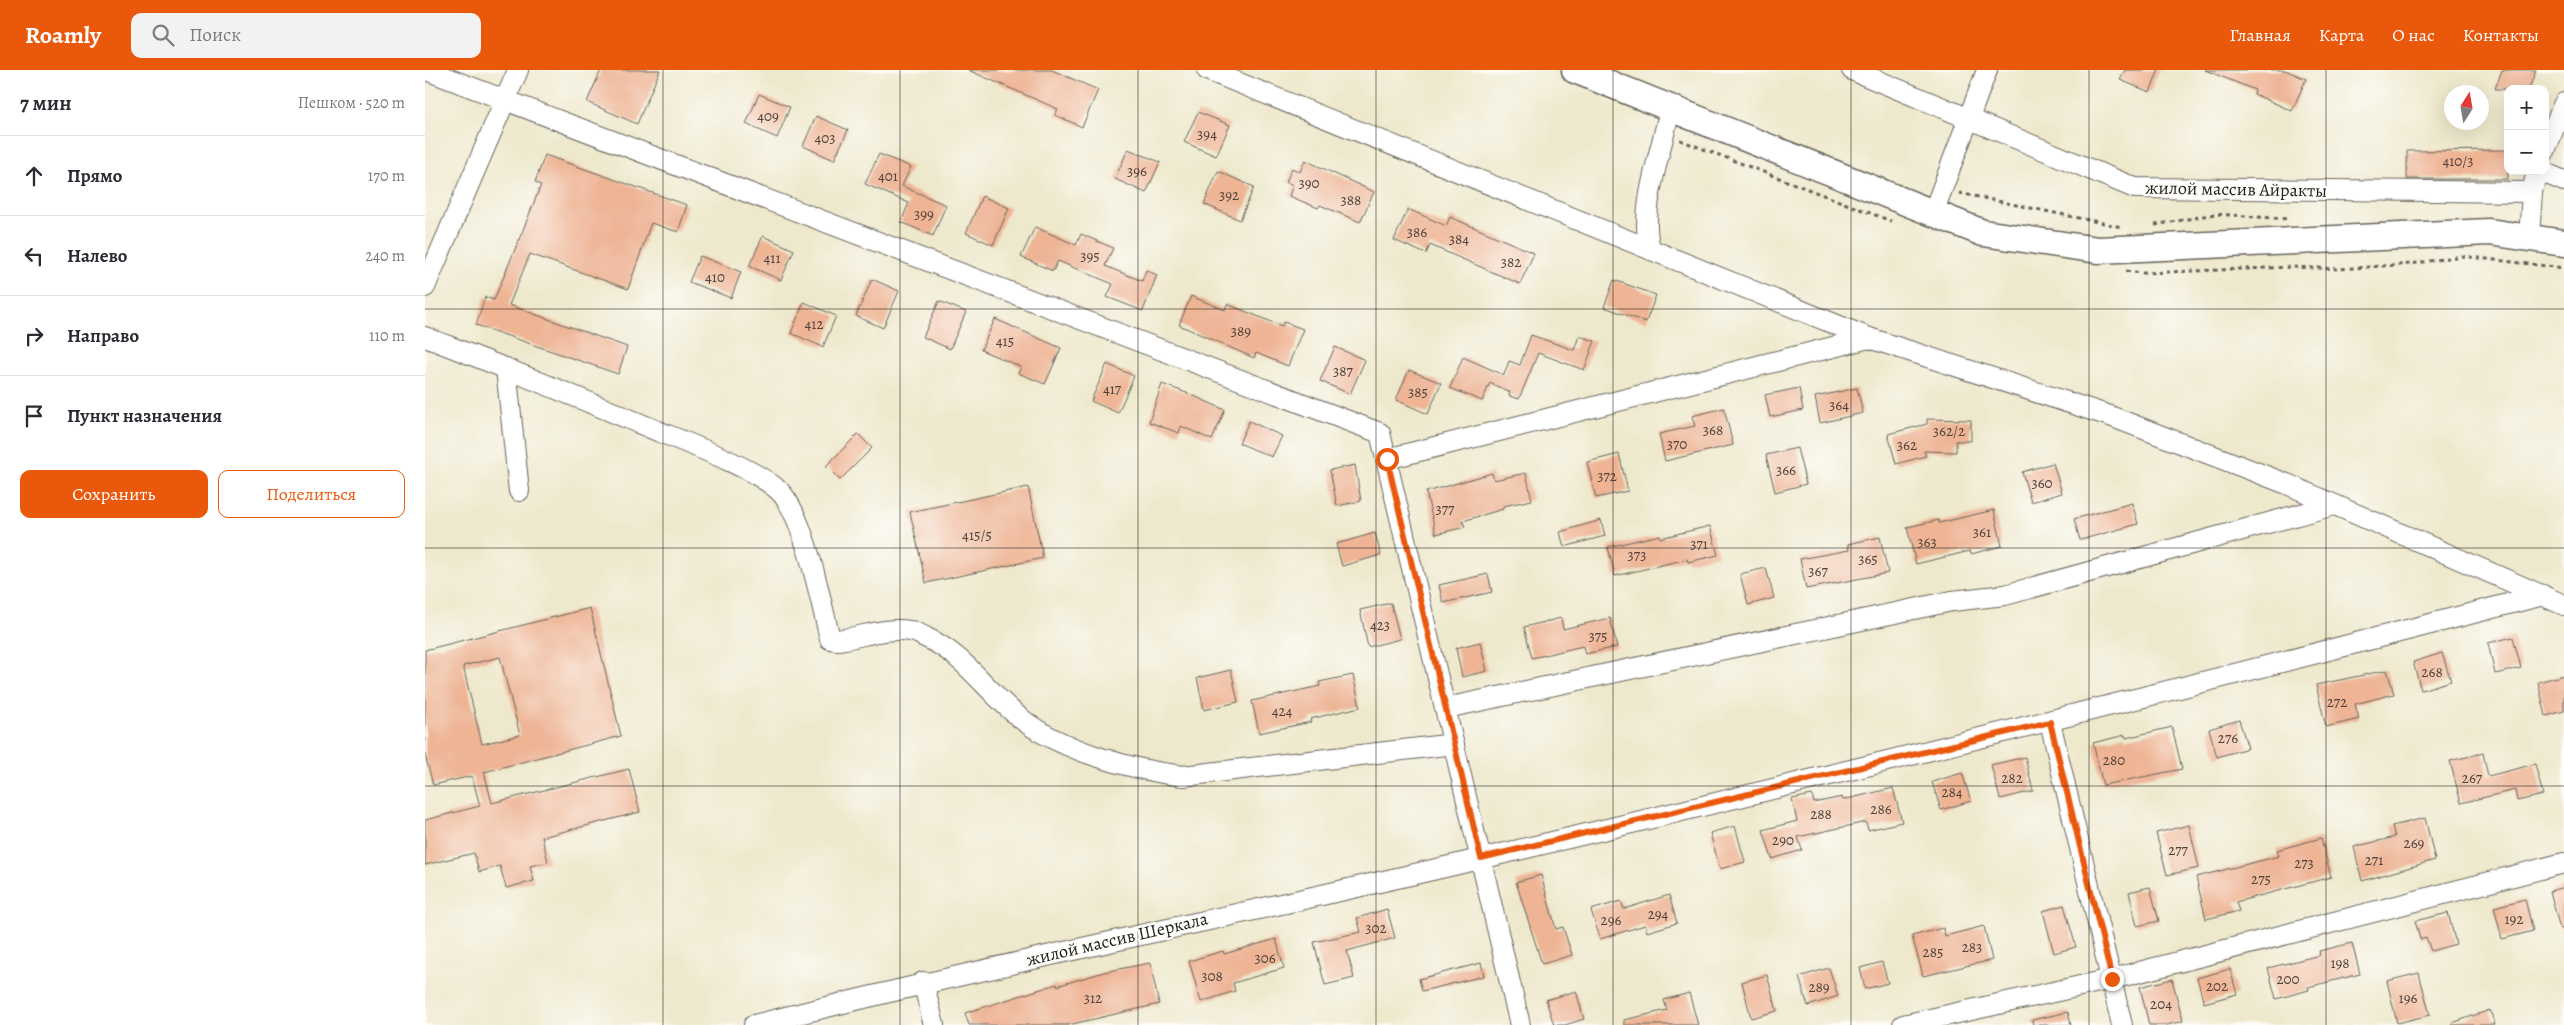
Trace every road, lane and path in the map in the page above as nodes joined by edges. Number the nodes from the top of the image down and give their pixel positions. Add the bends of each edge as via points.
1 (426, 70) edge
2 (518, 70) edge
3 (1207, 70) edge
4 (1575, 70) edge
5 (1852, 70) edge
6 (1987, 70) edge
7 (505, 101) junction
8 (2564, 103) edge
9 (1670, 108) junction
10 (1969, 119) junction
11 (2549, 141) edge
12 (2537, 175) edge
13 (2549, 175) edge
14 (2564, 181) edge
15 (1942, 189) junction
16 (2531, 192) junction
17 (1933, 213) junction
18 (2293, 219) dead end
19 (2150, 226) dead end
20 (2123, 227) dead end
21 (2529, 238) junction
22 (2564, 243) edge
23 (1651, 250) junction
24 (425, 286) edge
25 (425, 337) edge
26 (1869, 338) junction
27 (506, 368) junction
28 (1387, 459) junction
29 (519, 491) dead end
30 (2334, 505) junction
31 (2543, 596) junction
32 (2564, 605) edge
33 (1445, 708) junction
34 (2050, 722) junction
35 (1454, 744) junction
36 (1481, 858) junction
37 (2564, 863) edge
38 (2112, 979) junction
39 (923, 982) junction
40 (754, 1025) edge
41 (934, 1025) edge
42 (1520, 1025) edge
43 (1903, 1025) edge
44 (2122, 1025) edge

1 - 7 street
2 - 7 street
3 - 23 street
4 - 9 main road
5 - 10 street, жилой массив Айракты
6 - 10 street
7 - 24 street
7 - 28 street via 1380,433
8 - 11 street
9 - 17 main road
9 - 23 street via 1647,210 1646,237
10 - 15 street
10 - 16 street, жилой массив Айракты via 2135,188
12 - 16 street
13 - 14 street
15 - 17 street
15 - 20 path
16 - 21 street
17 - 21 main road via 1983,233 2098,250 2489,232
18 - 19 path via 2215,214
21 - 22 main road
23 - 26 street
25 - 27 street
26 - 28 street
26 - 30 street via 2109,416
27 - 29 street
27 - 35 street via 699,448 770,482 784,496 807,549 830,639 892,630 912,631 939,644 963,662 1020,718 1059,742 1148,772 1183,776
28 - 33 street
30 - 31 street
30 - 33 street via 2005,595 1952,601
31 - 32 street
31 - 34 street, жилой массив Шеркала
33 - 35 street
34 - 36 street, жилой массив Шеркала
34 - 38 street
35 - 36 street
36 - 39 street, жилой массив Шеркала
36 - 42 street
37 - 38 street
38 - 43 street
38 - 44 street
39 - 40 street, жилой массив Шеркала
39 - 41 street

